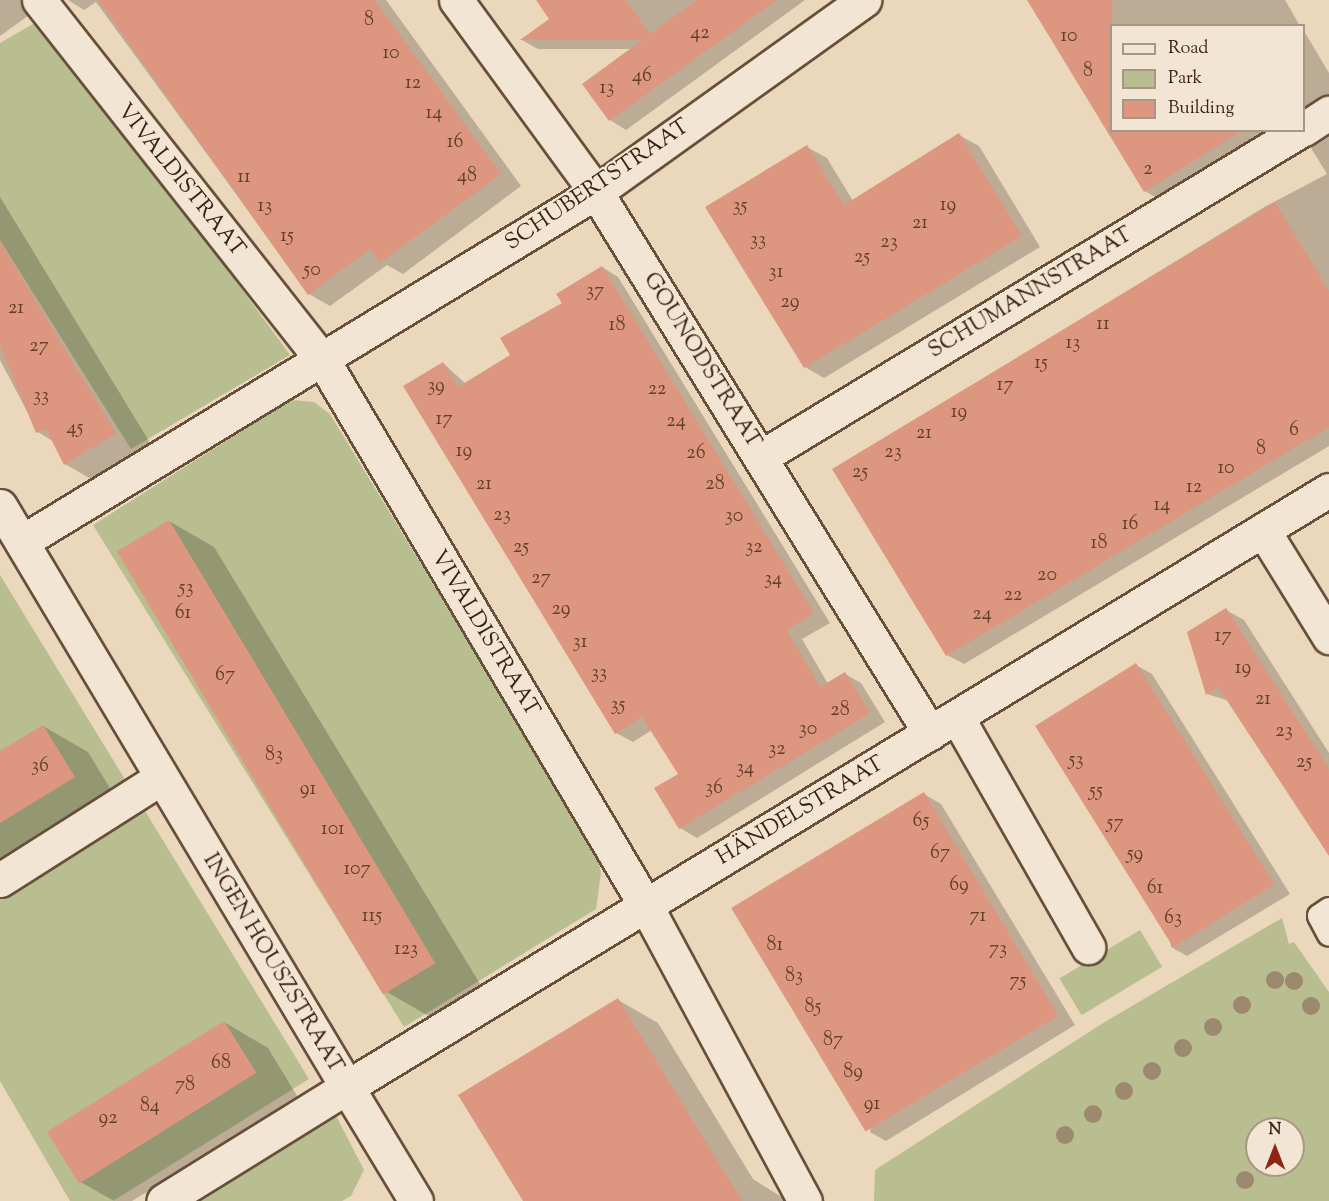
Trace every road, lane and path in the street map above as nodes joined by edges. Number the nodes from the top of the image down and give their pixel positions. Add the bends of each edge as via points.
1 (39, 0) edge
2 (456, 0) edge
3 (864, 0) edge
4 (1329, 113) edge
5 (1305, 128) edge
6 (1299, 132) edge
7 (596, 192) junction
8 (324, 362) junction
9 (761, 457) junction
10 (1329, 490) edge
11 (0, 506) edge
12 (1263, 530) junction
13 (23, 541) junction
14 (1329, 637) edge
15 (944, 725) junction
16 (159, 779) junction
17 (0, 880) edge
18 (646, 906) junction
19 (1329, 909) edge
20 (1329, 935) edge
21 (1088, 947) dead end
22 (347, 1087) junction
23 (405, 1197) edge
24 (163, 1201) edge
25 (805, 1201) edge

1 - 8 street, VIVALDISTRAAT
2 - 7 street, GOUNODSTRAAT
3 - 7 street, SCHUBERTSTRAAT
4 - 5 street, SCHUMANNSTRAAT
6 - 9 street, SCHUMANNSTRAAT
7 - 8 street, SCHUBERTSTRAAT
7 - 9 street, GOUNODSTRAAT
8 - 13 street
8 - 18 street, VIVALDISTRAAT
9 - 15 street, GOUNODSTRAAT
10 - 12 street, HÄNDELSTRAAT
11 - 13 street, INGEN HOUSZSTRAAT
12 - 14 street
12 - 15 street, HÄNDELSTRAAT
13 - 16 street, INGEN HOUSZSTRAAT
15 - 18 street, HÄNDELSTRAAT
15 - 21 street
16 - 17 street
16 - 22 street, INGEN HOUSZSTRAAT
18 - 22 street, HÄNDELSTRAAT
18 - 25 street
19 - 20 lane via 1319,916
22 - 23 street
22 - 24 street, INGEN HOUSZSTRAAT

